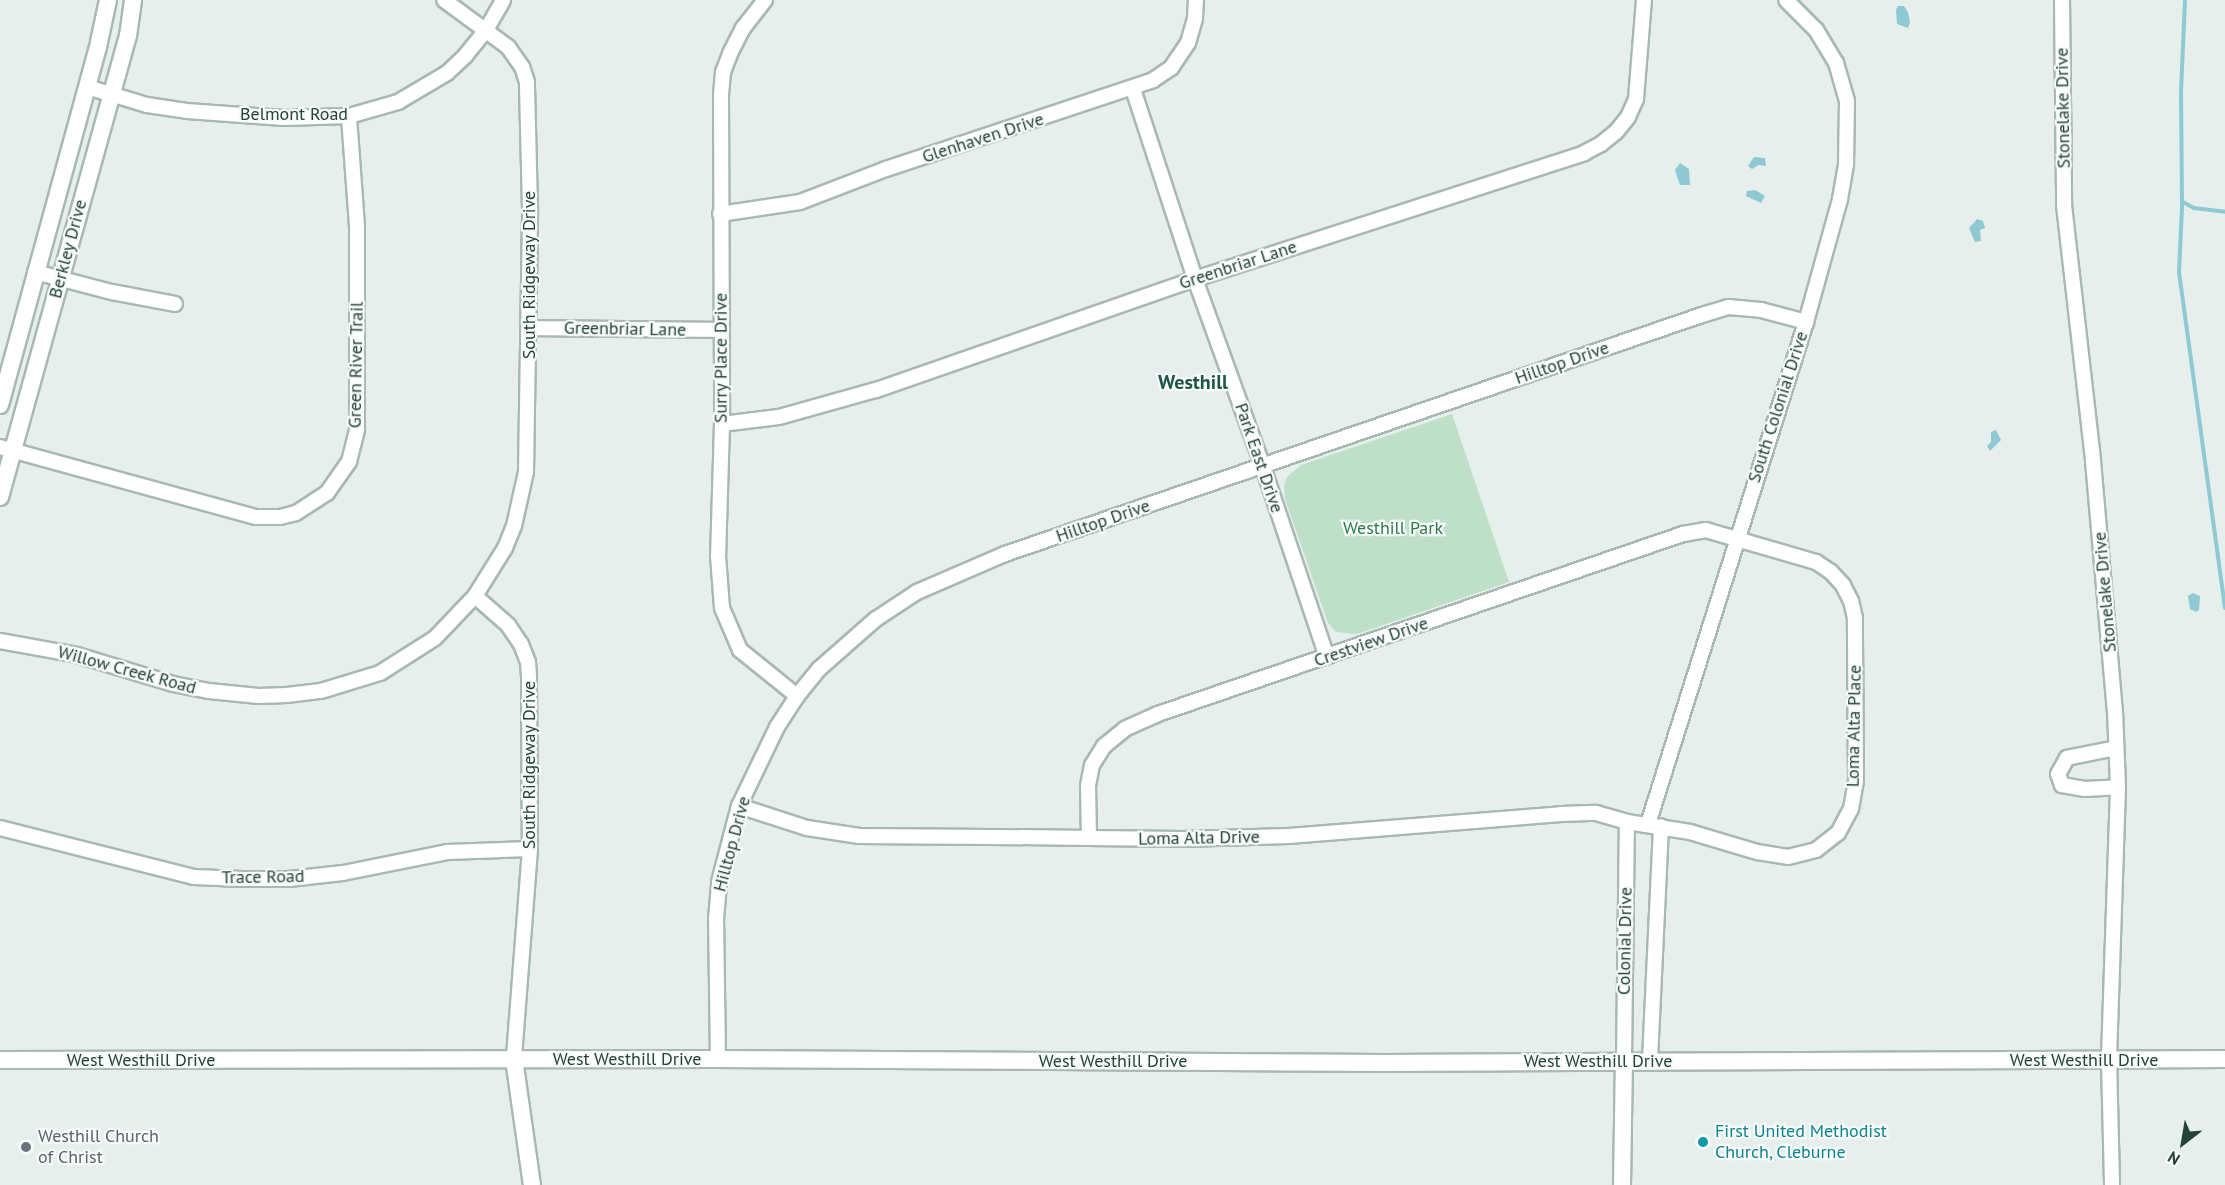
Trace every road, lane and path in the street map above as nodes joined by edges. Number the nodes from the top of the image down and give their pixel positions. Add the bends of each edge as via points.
1 (108, 0) edge
2 (134, 0) edge
3 (444, 0) edge
4 (503, 0) edge
5 (1196, 0) edge
6 (1644, 0) edge
7 (1786, 0) edge
8 (2062, 0) edge
9 (761, 1) edge
10 (486, 30) junction
11 (87, 87) junction
12 (1132, 89) junction
13 (111, 94) junction
14 (348, 116) junction
15 (720, 214) junction
16 (35, 272) junction
17 (60, 279) junction
18 (1195, 279) junction
19 (175, 304) dead end
20 (1806, 322) junction
21 (530, 328) junction
22 (721, 330) junction
23 (0, 405) edge
24 (722, 424) junction
25 (6, 449) edge
26 (1263, 467) junction
27 (0, 497) edge
28 (1736, 538) junction
29 (475, 596) junction
30 (0, 641) edge
31 (1327, 657) junction
32 (797, 696) junction
33 (2116, 748) junction
34 (2118, 787) junction
35 (739, 806) junction
36 (1627, 822) junction
37 (1654, 825) junction
38 (0, 828) edge
39 (1089, 838) junction
40 (530, 849) junction
41 (514, 1059) junction
42 (718, 1059) junction
43 (2225, 1059) edge
44 (0, 1060) edge
45 (1624, 1060) junction
46 (1650, 1060) junction
47 (2109, 1060) junction
48 (532, 1185) edge
49 (1622, 1185) edge
50 (2112, 1185) edge

1 - 11 street, Berkley Drive
2 - 13 street, Berkley Drive
3 - 10 street, South Ridgeway Drive
4 - 10 street
5 - 12 street, Glenhaven Drive via 1188,43 1171,68
6 - 18 street, Greenbriar Lane via 1636,99 1628,117 1601,144 1584,153
7 - 20 street, South Colonial Drive via 1816,30 1836,63 1847,101 1846,164 1840,199
8 - 33 street, Stonelake Drive via 2064,206 2093,461
9 - 15 street, Surry Place Drive via 743,28 723,72
10 - 14 street, Belmont Road via 465,56 423,89 398,102
10 - 21 street, South Ridgeway Drive via 508,47 527,82
11 - 13 street, Belmont Road
11 - 16 street, Berkley Drive
12 - 15 street, Glenhaven Drive via 886,169 800,202
12 - 18 street, Park East Drive
13 - 14 street, Belmont Road via 187,111 284,118
13 - 17 street, Berkley Drive
14 - 25 street, Green River Trail via 357,226 357,429 349,462 327,493 296,513 256,517
15 - 22 street, Surry Place Drive
16 - 17 street
16 - 23 street, Berkley Drive
17 - 19 street
17 - 25 street, Berkley Drive
18 - 24 street, Greenbriar Lane via 876,390 779,417
18 - 26 street, Park East Drive
20 - 26 street, Hilltop Drive via 1761,310 1728,308
20 - 28 street, South Colonial Drive
21 - 22 street, Greenbriar Lane
21 - 29 street, South Ridgeway Drive via 522,501 505,548
22 - 24 street, Surry Place Drive
24 - 32 street, Surry Place Drive via 718,556 722,608 740,650
25 - 27 street, Berkley Drive
26 - 31 street, Park East Drive
26 - 32 street, Hilltop Drive via 1005,554 916,592 839,650
28 - 31 street, Crestview Drive via 1706,530 1683,534
28 - 37 street, South Colonial Drive
28 - 37 street, Loma Alta Place via 1816,562 1843,585 1851,601 1855,618 1856,782 1851,809 1838,833 1816,850 1788,857
29 - 30 street, Willow Creek Road via 435,638 380,673 321,691 287,695 209,691 77,655
29 - 40 street, South Ridgeway Drive via 508,625 528,662
31 - 39 street, Crestview Drive via 1158,714 1125,729 1104,746 1092,765 1088,786
32 - 35 street, Hilltop Drive via 777,727
33 - 34 street, Stonelake Drive
33 - 34 street via 2067,758 2058,774 2062,785 2085,789
34 - 47 street, Stonelake Drive
35 - 39 street, Loma Alta Drive via 807,828 859,836
35 - 42 street, Hilltop Drive via 719,882
36 - 37 street, Loma Alta Drive
36 - 39 street, Loma Alta Drive via 1596,813 1561,814 1289,836
36 - 45 street, Colonial Drive
37 - 46 street, Colonial Drive
38 - 40 street, Trace Road via 194,877 233,879 289,879 343,873 447,852
40 - 41 street, South Ridgeway Drive
41 - 42 street, West Westhill Drive
41 - 44 street, West Westhill Drive
41 - 48 street, South Ridgeway Drive
42 - 45 street, West Westhill Drive via 1361,1063
43 - 47 street, West Westhill Drive
45 - 46 street, West Westhill Drive
45 - 49 street
46 - 47 street, West Westhill Drive
47 - 50 street, Stonelake Drive

